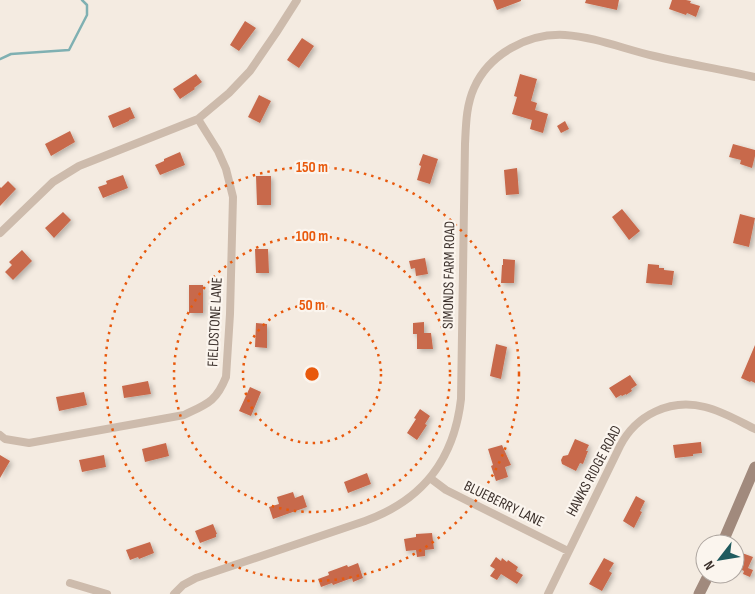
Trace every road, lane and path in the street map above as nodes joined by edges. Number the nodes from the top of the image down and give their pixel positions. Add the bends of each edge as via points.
1 (297, 0) edge
2 (755, 77) edge
3 (198, 119) junction
4 (0, 233) edge
5 (755, 429) edge
6 (0, 435) edge
7 (755, 467) edge
8 (430, 478) junction
9 (726, 534) edge
10 (568, 551) junction
11 (70, 583) dead end
12 (107, 594) edge
13 (174, 594) edge
14 (548, 594) edge

1 - 3 street via 250,71
2 - 8 street, SIMONDS FARM ROAD via 565,36 548,36 521,43 486,69 474,89 466,116 460,414 450,446
3 - 4 street via 79,166 53,182
3 - 6 street, FIELDSTONE LANE via 226,169 232,197 226,377 215,398 184,415 29,443 5,439
5 - 10 street, HAWKS RIDGE ROAD via 711,408 697,405 676,405 648,414 623,440
7 - 9 main road
8 - 10 street, BLUEBERRY LANE via 446,490
8 - 13 street, SIMONDS FARM ROAD via 408,499 382,515 196,578
10 - 14 street, HAWKS RIDGE ROAD
11 - 12 street

